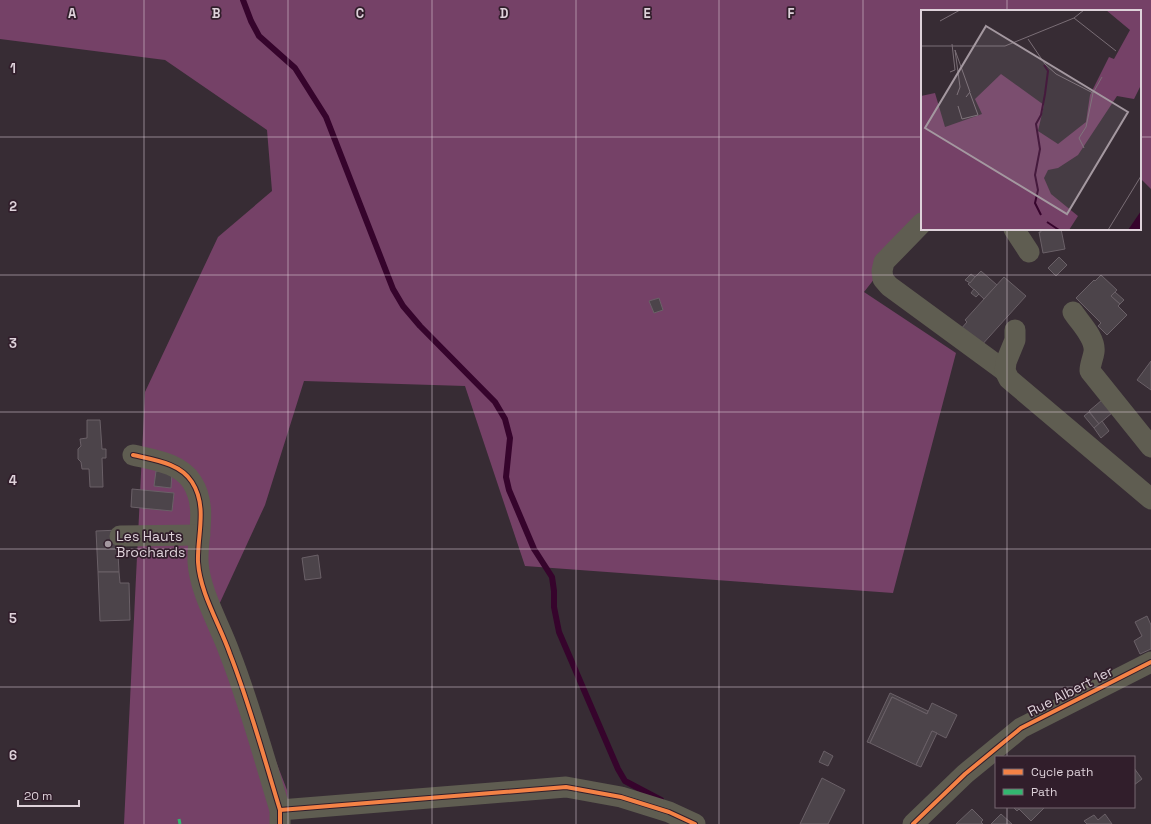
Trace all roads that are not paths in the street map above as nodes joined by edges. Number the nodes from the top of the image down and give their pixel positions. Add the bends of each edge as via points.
1 (921, 224) edge
2 (1015, 230) edge
3 (1029, 252) dead end
4 (1073, 312) dead end
5 (1015, 330) dead end
6 (1005, 371) junction
7 (1151, 447) edge
8 (134, 455) dead end
9 (1151, 499) edge
10 (200, 534) junction
11 (120, 536) dead end
12 (1151, 662) edge
13 (280, 817) edge
14 (695, 824) edge
15 (913, 824) edge

1 - 6 street via 884,262 883,279
2 - 3 street
4 - 7 street via 1094,345 1090,371
5 - 6 street via 1015,340
6 - 9 street via 1009,379
8 - 10 street via 174,466 185,473 198,494 202,512
10 - 11 street
10 - 13 street via 198,562 202,584 231,654 250,710
12 - 15 street, Rue Albert 1er via 1021,728 964,774
13 - 14 street via 566,787 621,797 669,812

